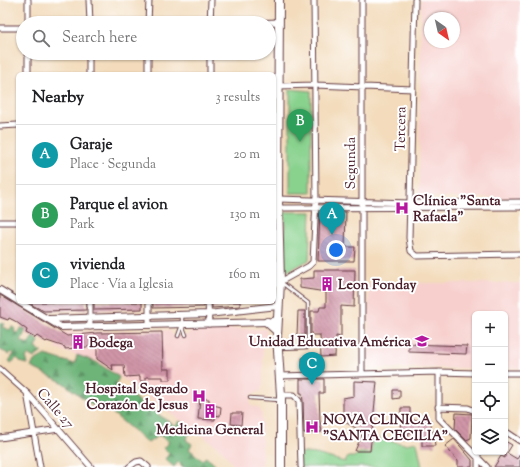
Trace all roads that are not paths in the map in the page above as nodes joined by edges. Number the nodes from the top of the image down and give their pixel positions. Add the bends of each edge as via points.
1 (28, 0) edge
2 (89, 0) edge
3 (149, 0) edge
4 (211, 0) edge
5 (279, 0) edge
6 (314, 0) edge
7 (362, 0) edge
8 (415, 0) edge
9 (28, 16) edge
10 (90, 16) edge
11 (148, 16) edge
12 (210, 16) edge
13 (276, 22) edge
14 (279, 22) junction
15 (0, 28) edge
16 (16, 28) edge
17 (28, 60) edge
18 (89, 60) edge
19 (148, 60) edge
20 (210, 60) edge
21 (28, 72) edge
22 (89, 72) edge
23 (148, 72) edge
24 (210, 72) edge
25 (315, 85) junction
26 (278, 86) junction
27 (361, 88) junction
28 (413, 89) junction
29 (276, 117) edge
30 (16, 125) edge
31 (0, 126) edge
32 (278, 200) junction
33 (316, 200) junction
34 (520, 202) edge
35 (362, 205) junction
36 (411, 205) junction
37 (520, 207) edge
38 (316, 208) junction
39 (277, 212) edge
40 (0, 222) edge
41 (16, 222) edge
42 (520, 254) edge
43 (280, 282) junction
44 (0, 290) edge
45 (16, 300) edge
46 (27, 304) edge
47 (90, 304) edge
48 (149, 304) edge
49 (208, 304) edge
50 (278, 306) junction
51 (208, 314) junction
52 (182, 315) junction
53 (149, 316) junction
54 (90, 318) junction
55 (47, 319) junction
56 (278, 320) junction
57 (267, 322) junction
58 (182, 324) junction
59 (209, 324) junction
60 (149, 325) junction
61 (90, 327) junction
62 (186, 335) dead end
63 (178, 336) dead end
64 (277, 336) junction
65 (278, 348) junction
66 (0, 369) edge
67 (439, 372) junction
68 (362, 373) junction
69 (472, 373) edge
70 (508, 373) edge
71 (520, 373) edge
72 (0, 374) edge
73 (279, 376) junction
74 (16, 381) junction
75 (27, 393) junction
76 (250, 398) dead end
77 (281, 398) junction
78 (438, 407) junction
79 (472, 410) edge
80 (58, 428) junction
81 (35, 433) junction
82 (508, 433) edge
83 (0, 438) edge
84 (520, 441) edge
85 (478, 455) edge
86 (478, 460) junction
87 (40, 467) edge
88 (91, 467) edge
89 (129, 467) edge
90 (148, 467) edge
91 (282, 467) edge
92 (301, 467) edge
93 (478, 467) edge
94 (487, 467) edge

1 - 9 street
2 - 10 street
3 - 11 street
4 - 12 street
5 - 14 main road
6 - 25 street
7 - 27 street, Segunda
8 - 28 street, Tercera
13 - 14 street
14 - 26 main road
15 - 16 street
17 - 21 street
18 - 22 street
19 - 23 street
20 - 24 street
25 - 26 street
25 - 27 street
25 - 33 street
26 - 29 main road
27 - 28 street
27 - 35 street, Segunda
28 - 36 street, Tercera
29 - 32 main road
30 - 31 street
32 - 33 street
32 - 39 main road
33 - 35 street
33 - 38 street
34 - 36 street
35 - 36 street
35 - 38 street
35 - 68 street, Segunda
36 - 37 street
36 - 42 street, Tercera via 409,238 411,250 417,256
38 - 39 street
38 - 43 street via 313,262
39 - 43 main road
40 - 41 street
43 - 50 main road
43 - 65 lane via 308,302 308,347
44 - 45 street
46 - 55 street
47 - 54 street
48 - 53 street
49 - 51 street
50 - 51 street
50 - 56 main road
51 - 52 street
51 - 59 street
52 - 53 street
52 - 58 lane
53 - 54 street
53 - 60 street
54 - 55 street
54 - 61 street
55 - 61 street via 61,327
56 - 57 street
56 - 64 main road
57 - 59 street
57 - 64 main road via 277,330
58 - 59 street
58 - 60 street
58 - 62 lane
58 - 63 lane
60 - 61 street
64 - 65 main road
65 - 73 main road
66 - 74 street, Calle 27
67 - 68 street
67 - 69 street
67 - 78 street
68 - 73 street
70 - 71 street
72 - 74 street
73 - 77 main road
74 - 75 street, Calle 27
75 - 80 street, Calle 27
75 - 81 street
76 - 77 lane
77 - 91 main road
77 - 92 street via 294,395 299,401
78 - 79 street
78 - 86 street via 441,422
80 - 81 street
80 - 88 street, Calle 27
81 - 83 street
81 - 87 street
82 - 84 street
85 - 86 street
86 - 93 street
86 - 94 street
89 - 90 street via 141,461

